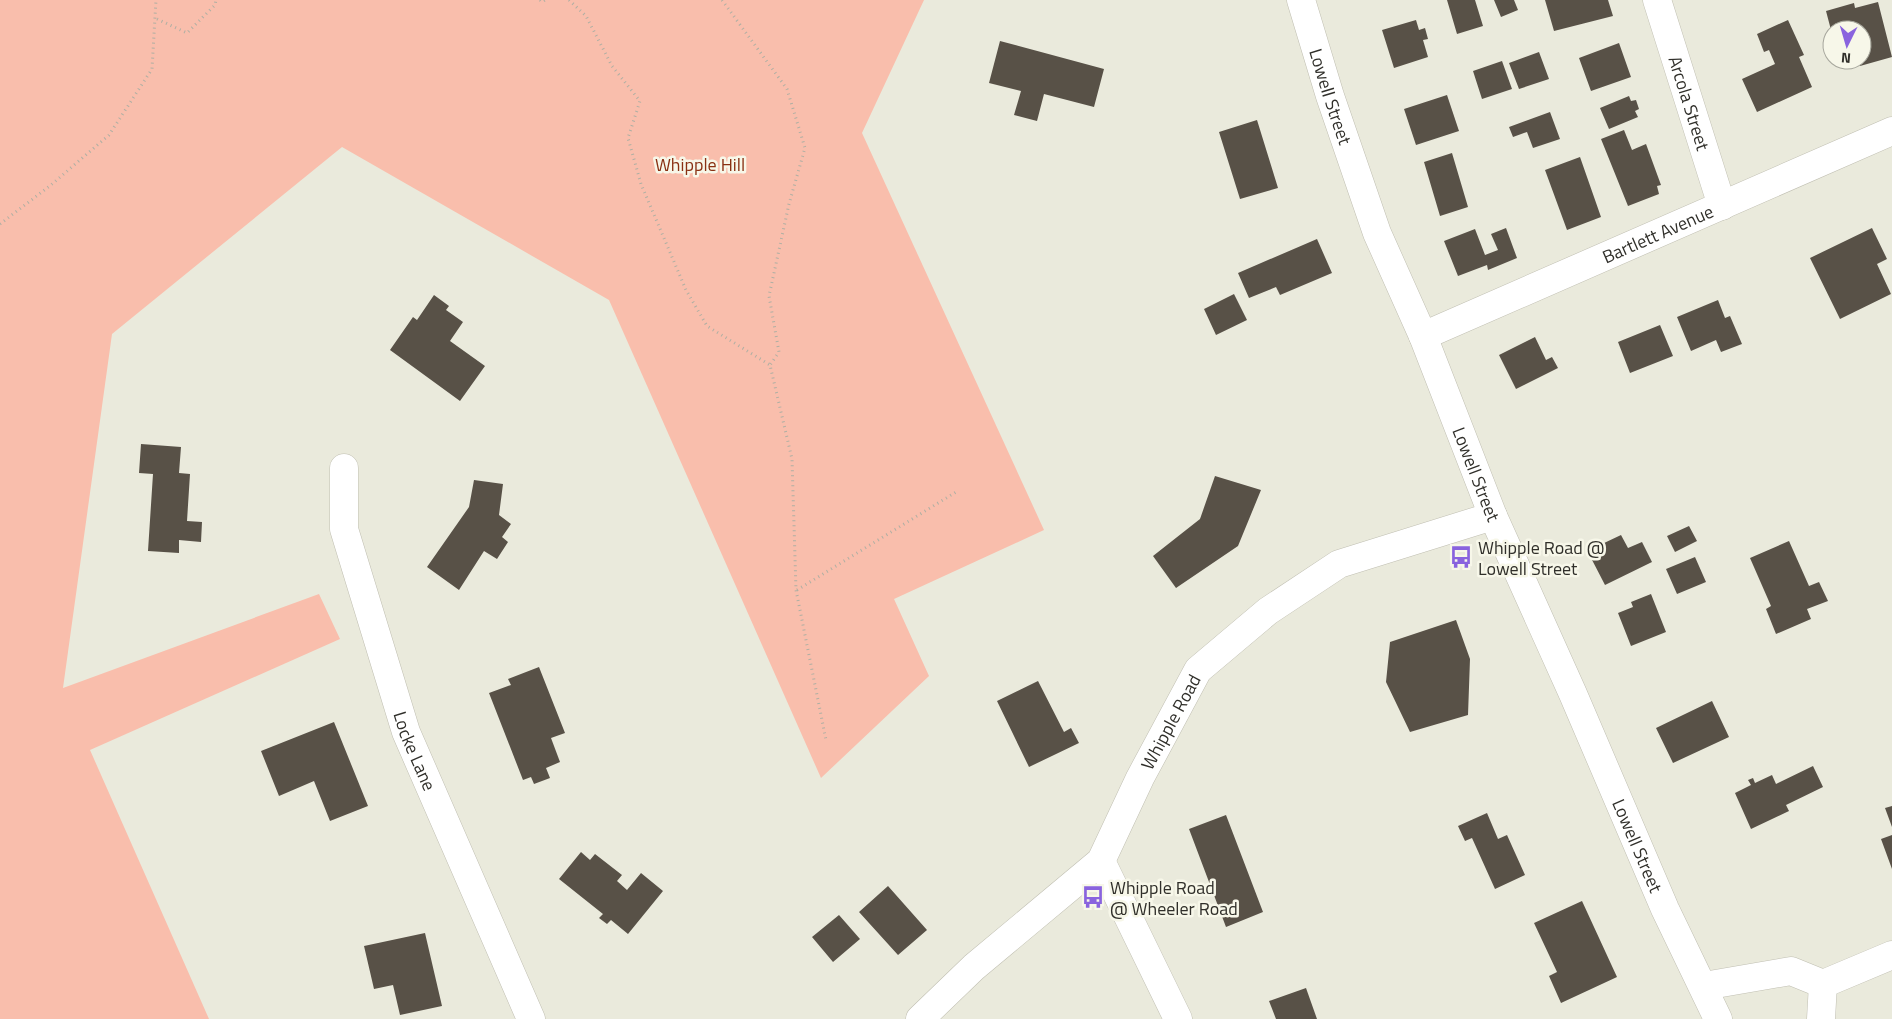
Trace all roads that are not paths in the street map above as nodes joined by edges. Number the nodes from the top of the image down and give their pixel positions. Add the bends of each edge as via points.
1 (1301, 0) edge
2 (1657, 0) edge
3 (1892, 132) edge
4 (1722, 206) junction
5 (1423, 336) junction
6 (344, 468) dead end
7 (1493, 516) junction
8 (1101, 861) junction
9 (1892, 955) edge
10 (1823, 984) junction
11 (1704, 986) junction
12 (531, 1019) edge
13 (920, 1019) edge
14 (1178, 1019) edge
15 (1718, 1019) edge
16 (1821, 1019) edge

1 - 5 street, Lowell Street via 1377,233
2 - 4 street, Arcola Street
3 - 4 street, Bartlett Avenue
4 - 5 street, Bartlett Avenue
5 - 7 street, Lowell Street
6 - 12 street, Locke Lane via 344,529 406,732
7 - 8 street, Whipple Road via 1339,564 1268,611 1198,670 1140,778
7 - 11 street, Lowell Street via 1665,909
8 - 13 street, Whipple Road via 974,967
8 - 14 street
9 - 10 street
10 - 11 street via 1791,971
10 - 16 street
11 - 15 street, Lowell Street

